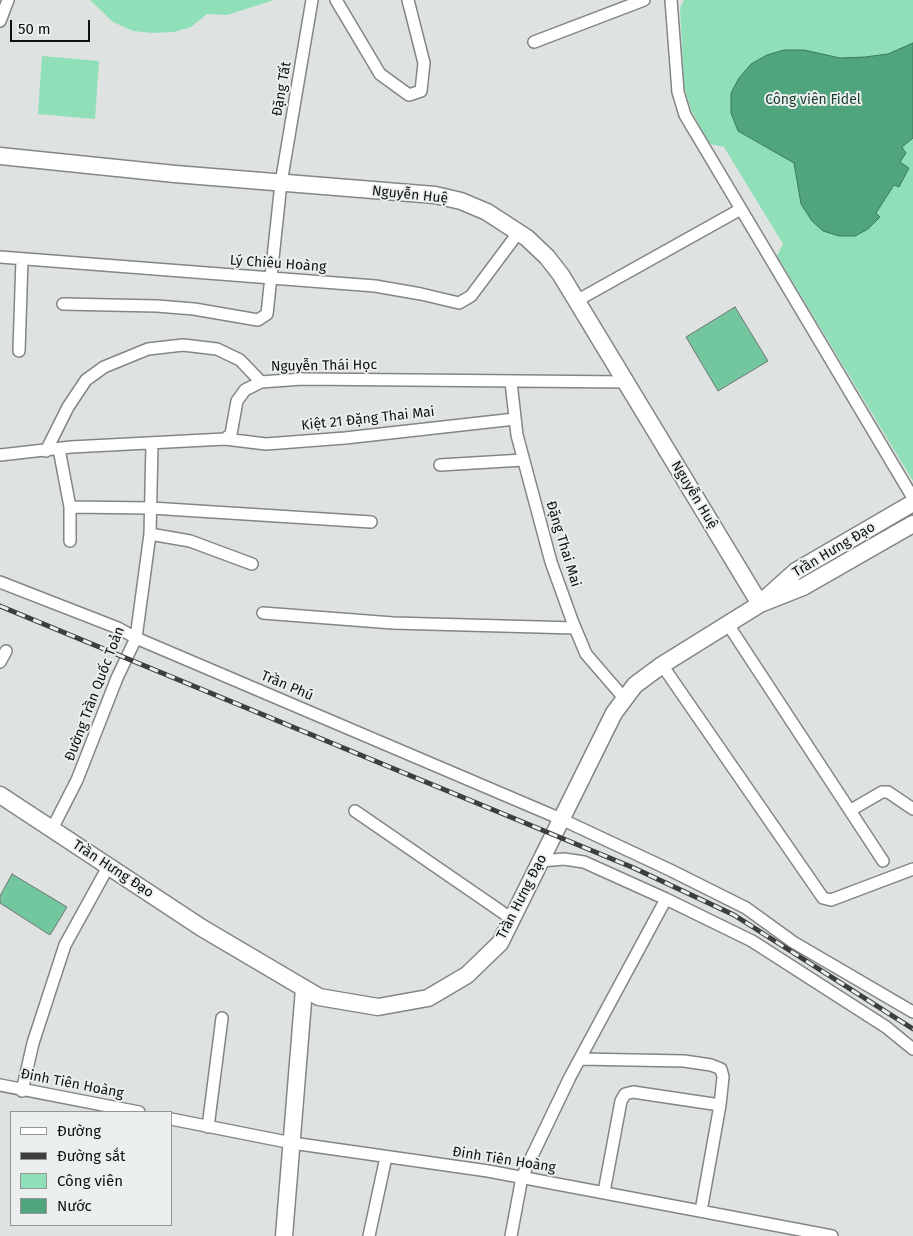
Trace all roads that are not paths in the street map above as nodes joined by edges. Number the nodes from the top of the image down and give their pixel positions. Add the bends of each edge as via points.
1 (8, 0) edge
2 (312, 0) edge
3 (336, 0) edge
4 (408, 0) edge
5 (644, 0) edge
6 (671, 0) edge
7 (0, 21) edge
8 (534, 42) dead end
9 (0, 156) edge
10 (281, 183) junction
11 (741, 209) junction
12 (518, 232) junction
13 (0, 257) edge
14 (22, 259) junction
15 (270, 279) junction
16 (578, 300) junction
17 (63, 304) dead end
18 (19, 351) dead end
19 (261, 382) junction
20 (511, 382) junction
21 (627, 382) junction
22 (515, 419) junction
23 (225, 439) junction
24 (152, 444) junction
25 (59, 449) junction
26 (46, 451) junction
27 (0, 455) edge
28 (524, 460) junction
29 (440, 465) dead end
30 (913, 498) edge
31 (913, 504) edge
32 (70, 507) junction
33 (151, 508) junction
34 (371, 522) dead end
35 (913, 524) edge
36 (150, 534) junction
37 (70, 541) dead end
38 (252, 564) dead end
39 (0, 582) edge
40 (760, 604) junction
41 (263, 613) dead end
42 (727, 623) junction
43 (575, 628) junction
44 (136, 638) junction
45 (6, 651) dead end
46 (0, 662) edge
47 (662, 665) junction
48 (624, 698) junction
49 (0, 795) edge
50 (913, 809) edge
51 (851, 810) junction
52 (355, 811) dead end
53 (561, 820) junction
54 (52, 829) junction
55 (541, 861) junction
56 (883, 861) dead end
57 (108, 867) junction
58 (913, 869) edge
59 (666, 899) junction
60 (512, 919) junction
61 (304, 989) junction
62 (913, 1012) edge
63 (222, 1018) dead end
64 (913, 1049) edge
65 (580, 1059) junction
66 (0, 1085) edge
67 (22, 1091) junction
68 (720, 1105) junction
69 (133, 1111) edge
70 (172, 1119) edge
71 (208, 1127) junction
72 (292, 1143) junction
73 (386, 1157) junction
74 (522, 1178) junction
75 (604, 1192) junction
76 (701, 1211) junction
77 (803, 1233) edge
78 (284, 1236) edge
79 (369, 1236) edge
80 (512, 1236) edge
81 (832, 1236) edge

1 - 7 street
2 - 10 street, Đặng Tất
3 - 4 street via 380,74 409,94 421,92 424,63
5 - 8 street
6 - 11 street via 680,102
9 - 10 street, Nguyễn Huệ
10 - 12 street, Nguyễn Huệ via 435,195 487,212
10 - 15 street, Đặng Tất
11 - 16 street
11 - 30 street
12 - 15 street, Lý Chiêu Hoàng via 471,296 460,303 397,289
12 - 16 street, Nguyễn Huệ via 547,257
13 - 14 street, Lý Chiêu Hoàng
14 - 15 street, Lý Chiêu Hoàng
14 - 18 street
15 - 17 street, Đặng Tất via 267,314 258,320 194,309
16 - 21 street, Nguyễn Huệ
19 - 20 street, Nguyễn Thái Học via 302,379
19 - 23 street, Nguyễn Thái Học via 245,390 237,401 230,434
19 - 26 street via 247,365 217,349 183,345 148,349 104,367 86,380
20 - 21 street, Nguyễn Thái Học
20 - 22 street, Đặng Thai Mai
21 - 40 street, Nguyễn Huệ
22 - 23 street, Kiệt 21 Đặng Thai Mai via 266,444
22 - 28 street, Đặng Thai Mai
23 - 24 street
24 - 25 street
24 - 33 street, Đường Trần Quốc Toản
25 - 26 street
25 - 32 street
26 - 27 street
28 - 29 street
28 - 43 street, Đặng Thai Mai via 551,562
31 - 40 street, Trần Hưng Đạo via 796,571
32 - 33 street
32 - 37 street
33 - 34 street
33 - 36 street, Đường Trần Quốc Toản
35 - 40 street, Trần Hưng Đạo via 804,587
36 - 38 street via 190,541
36 - 44 street, Đường Trần Quốc Toản
39 - 44 street, Trần Phú
40 - 42 street, Trần Hưng Đạo
41 - 43 street via 393,623
42 - 47 street, Trần Hưng Đạo
42 - 51 street
43 - 48 street, Đặng Thai Mai via 586,654
44 - 53 street, Trần Phú
44 - 54 street, Đường Trần Quốc Toản via 77,780
45 - 46 street
47 - 48 street, Trần Hưng Đạo via 635,685
47 - 58 street via 823,898 831,900
48 - 53 street, Trần Hưng Đạo
49 - 54 street, Trần Hưng Đạo
50 - 51 street via 888,792 882,792
51 - 56 street
52 - 60 street
53 - 55 street, Trần Hưng Đạo
53 - 62 street, Trần Phú via 726,897 793,942
54 - 57 street, Trần Hưng Đạo
55 - 59 street via 564,859 584,862
55 - 60 street, Trần Hưng Đạo
57 - 61 street, Trần Hưng Đạo
57 - 67 street via 65,945
59 - 64 street via 752,941 818,981
59 - 65 street
60 - 61 street, Trần Hưng Đạo via 500,943 467,975 428,998 378,1007 319,997
61 - 72 street
63 - 71 street
65 - 68 street via 666,1060 712,1065 722,1071
65 - 74 street
66 - 67 street, Đinh Tiên Hoàng
67 - 69 street, Đinh Tiên Hoàng
68 - 75 street via 633,1092 625,1094
68 - 76 street
70 - 71 street, Đinh Tiên Hoàng
71 - 72 street, Đinh Tiên Hoàng
72 - 73 street, Đinh Tiên Hoàng
72 - 78 street
73 - 74 street, Đinh Tiên Hoàng
73 - 79 street
74 - 75 street, Đinh Tiên Hoàng
74 - 80 street
75 - 76 street, Đinh Tiên Hoàng
76 - 77 street, Đinh Tiên Hoàng
77 - 81 street, Đinh Tiên Hoàng

